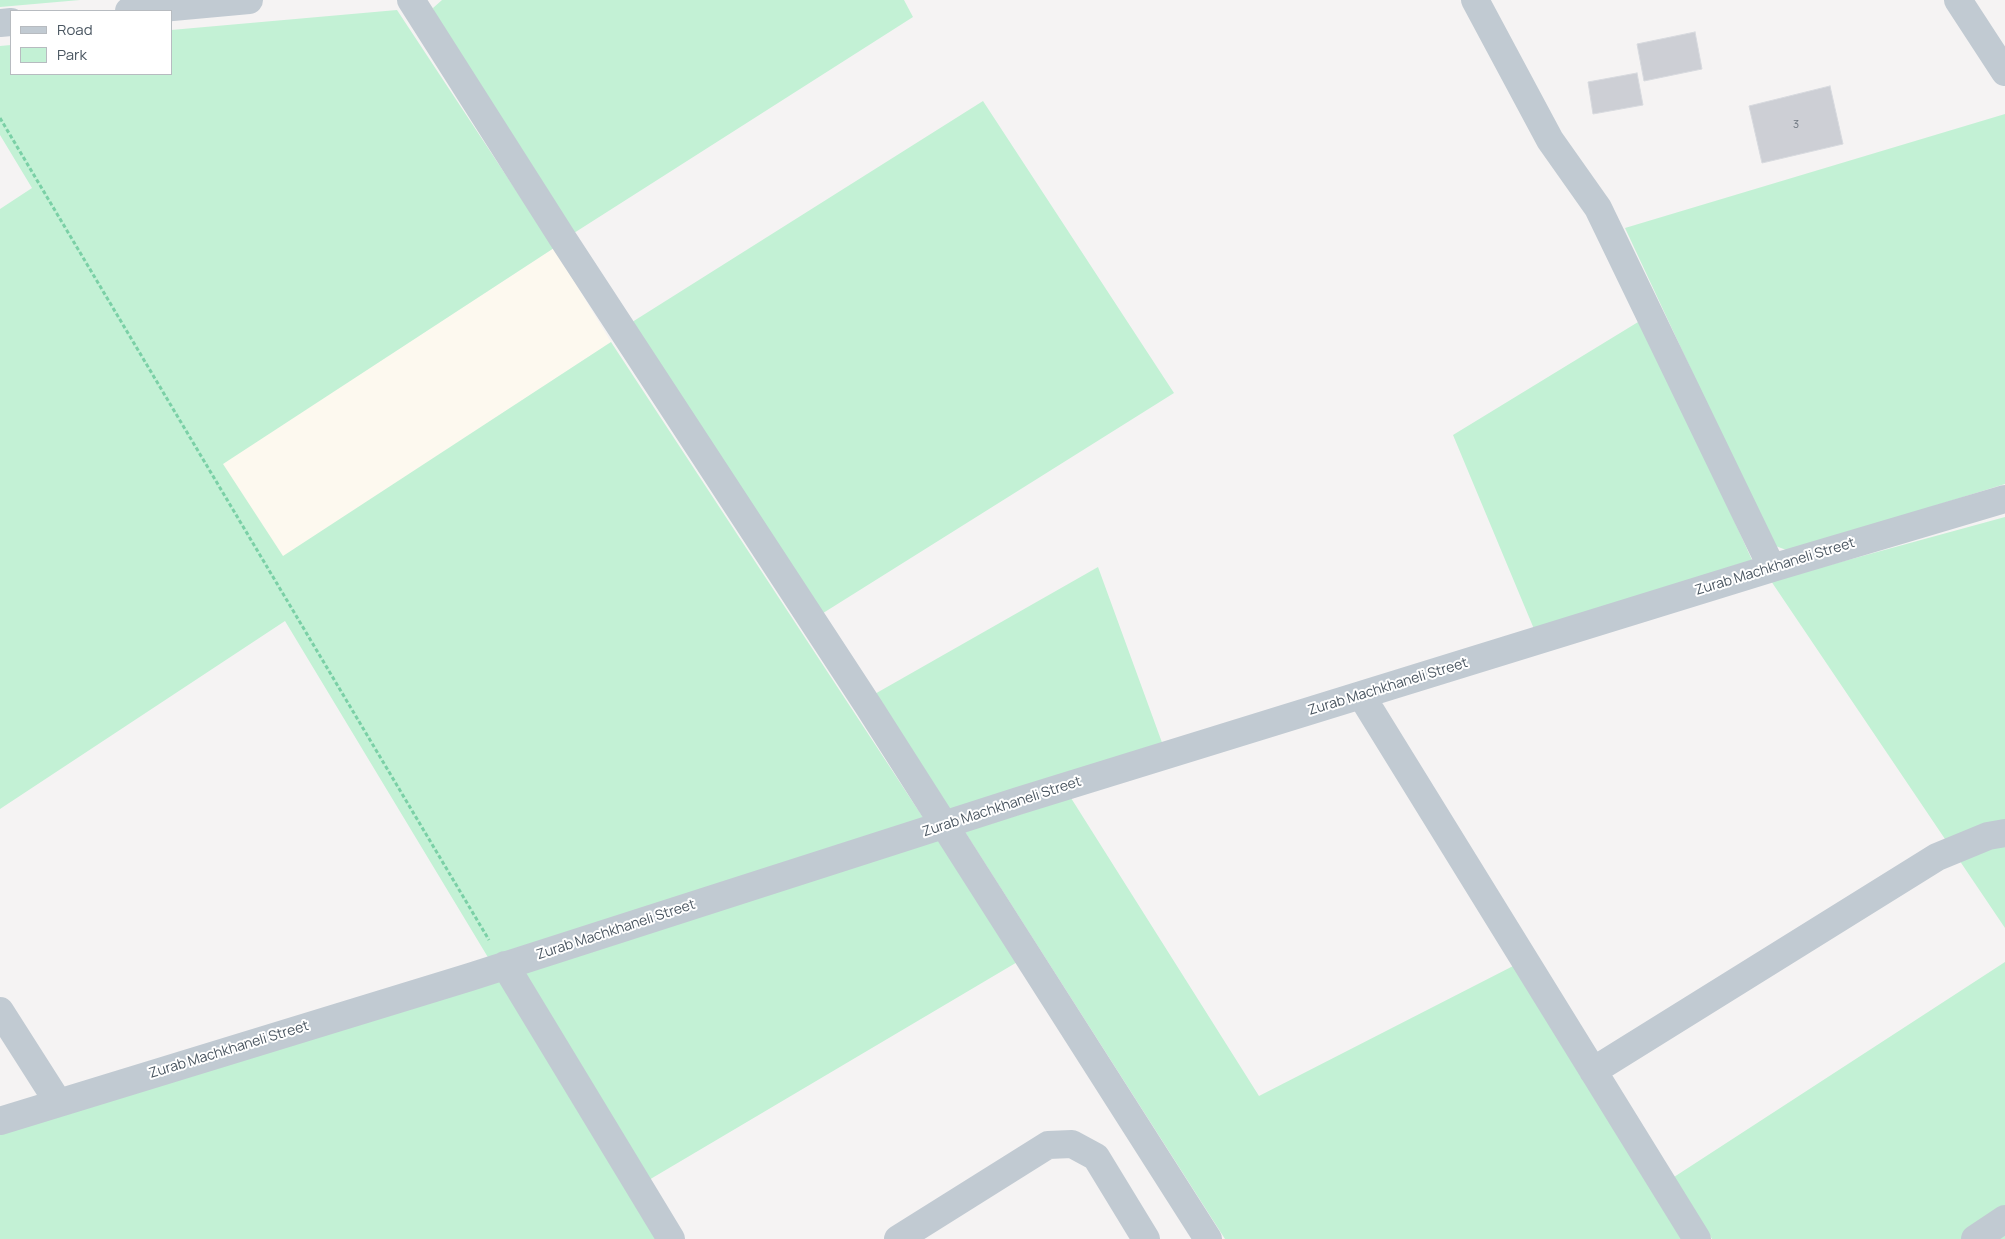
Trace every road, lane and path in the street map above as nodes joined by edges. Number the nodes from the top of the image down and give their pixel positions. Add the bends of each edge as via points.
1 (249, 0) edge
2 (411, 0) edge
3 (1475, 0) edge
4 (1958, 0) edge
5 (141, 10) edge
6 (2005, 72) edge
7 (0, 118) edge
8 (2005, 499) edge
9 (1772, 568) junction
10 (1360, 695) junction
11 (944, 825) junction
12 (2005, 833) edge
13 (504, 965) junction
14 (0, 1011) edge
15 (1593, 1071) junction
16 (58, 1102) junction
17 (0, 1121) edge
18 (2005, 1219) edge
19 (671, 1239) edge
20 (898, 1239) edge
21 (1146, 1239) edge
22 (1208, 1239) edge
23 (1697, 1239) edge
24 (1975, 1239) edge

1 - 5 street
2 - 11 street
3 - 9 street via 1550,140 1598,208
4 - 6 street
7 - 13 path
8 - 9 street, Zurab Machkhaneli Street
9 - 10 street, Zurab Machkhaneli Street
10 - 11 street, Zurab Machkhaneli Street
10 - 15 street
11 - 13 street, Zurab Machkhaneli Street
11 - 22 street
12 - 15 street via 1988,836 1937,858
13 - 16 street, Zurab Machkhaneli Street
13 - 19 street
14 - 16 street
15 - 23 street
16 - 17 street, Zurab Machkhaneli Street
18 - 24 street
20 - 21 street via 1048,1144 1072,1144 1096,1157

